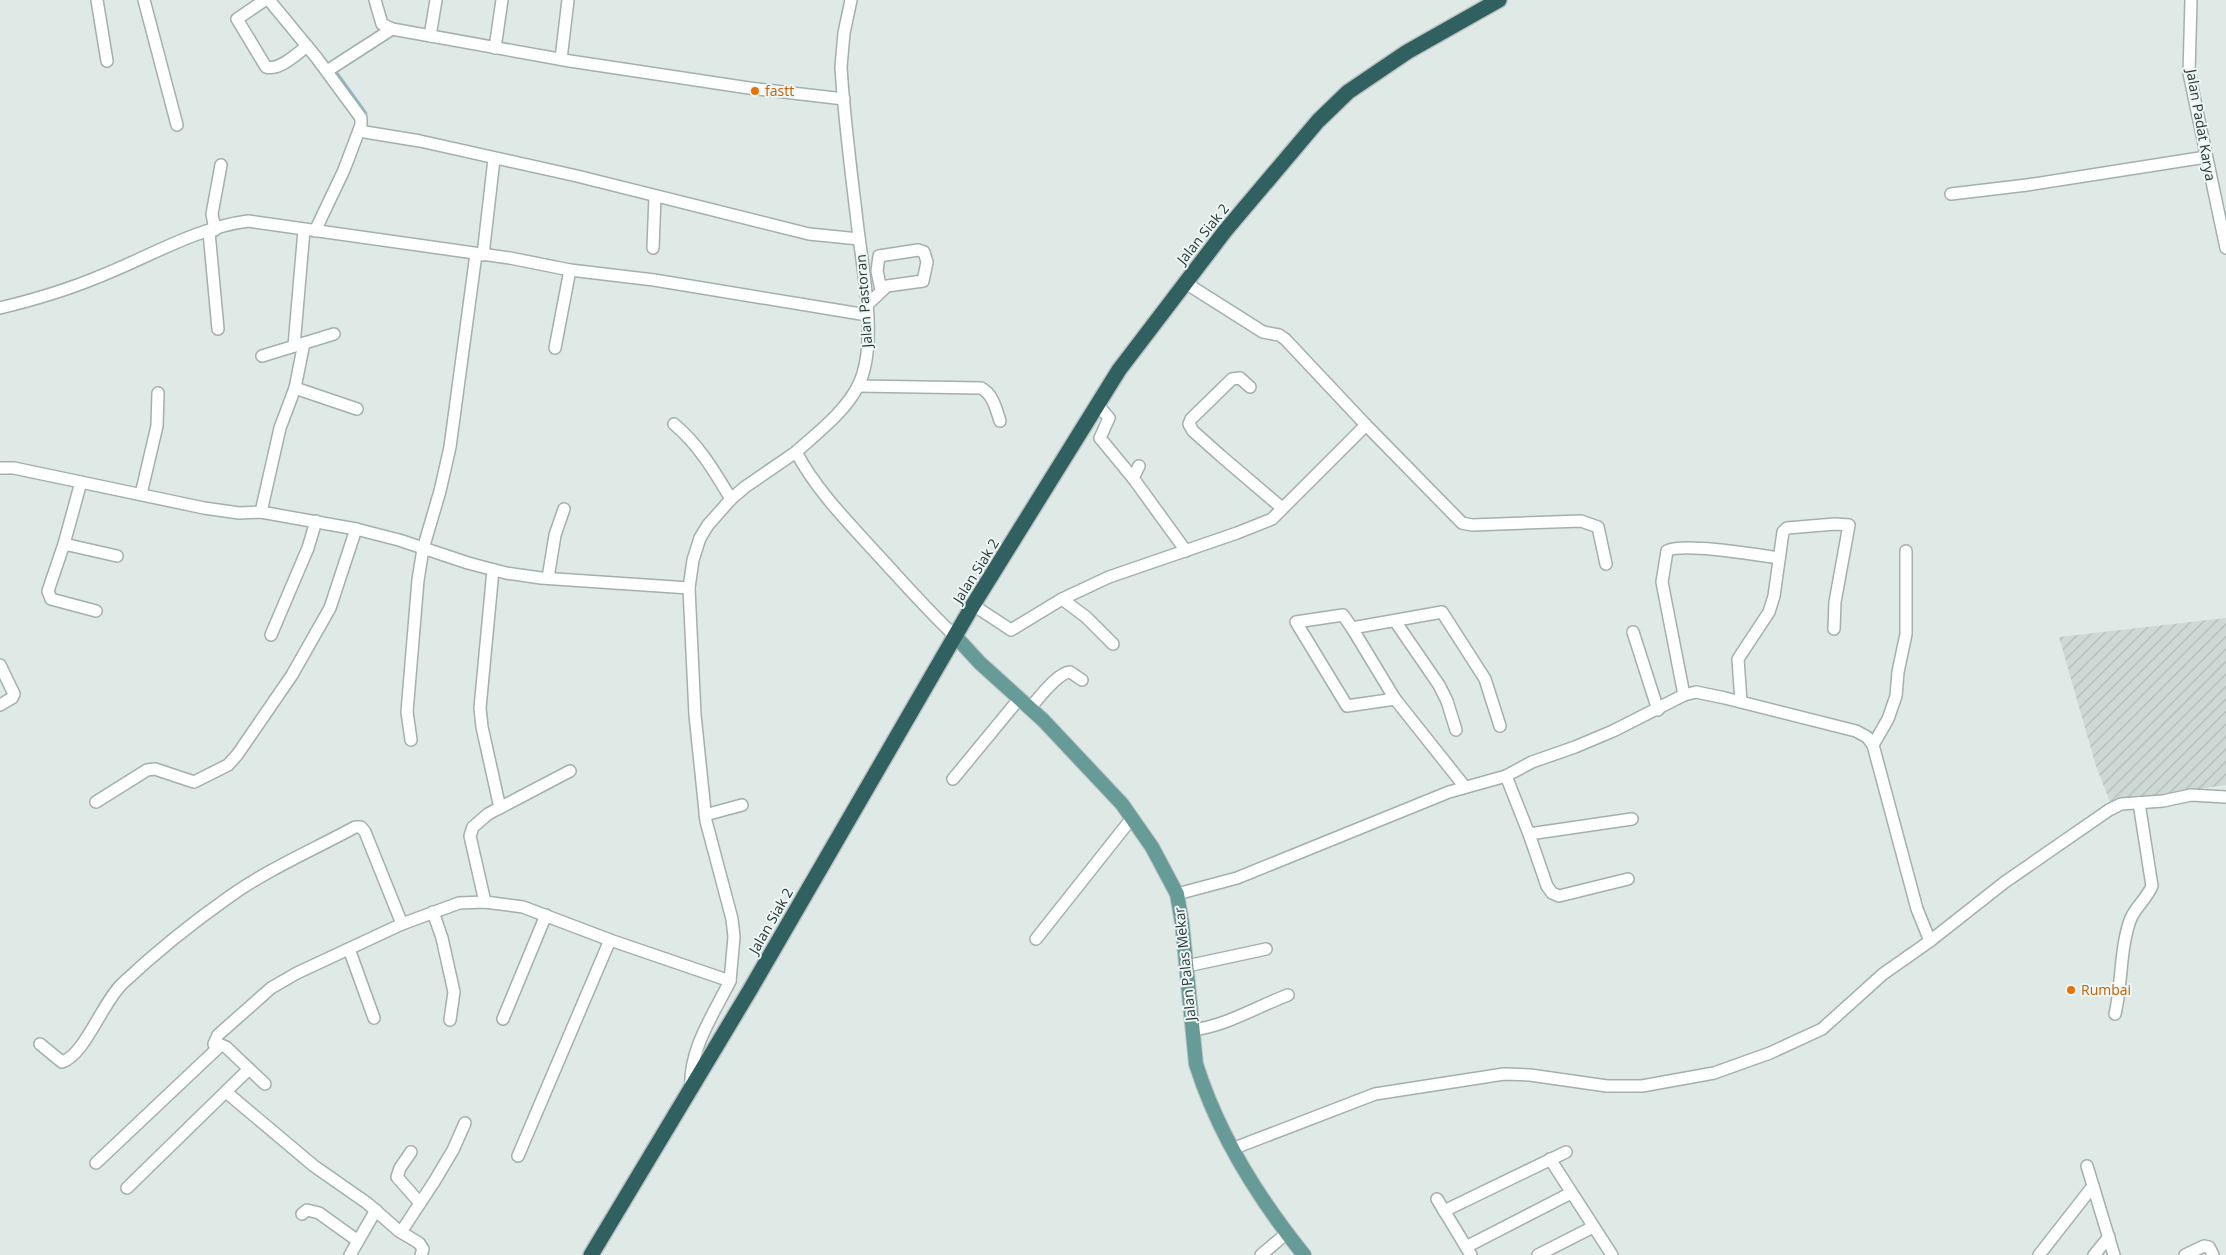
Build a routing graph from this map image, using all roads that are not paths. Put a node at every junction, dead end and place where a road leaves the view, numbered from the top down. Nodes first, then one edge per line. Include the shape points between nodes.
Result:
1 (97, 0) edge
2 (144, 0) edge
3 (267, 0) edge
4 (375, 0) edge
5 (436, 0) edge
6 (502, 0) edge
7 (568, 0) edge
8 (851, 0) edge
9 (1499, 0) edge
10 (2191, 0) edge
11 (392, 29) junction
12 (430, 36) junction
13 (307, 46) junction
14 (495, 48) junction
15 (561, 59) junction
16 (107, 61) dead end
17 (327, 71) junction
18 (844, 99) junction
19 (177, 125) dead end
20 (358, 131) junction
21 (2206, 157) junction
22 (494, 159) junction
23 (221, 165) dead end
24 (1951, 194) dead end
25 (655, 196) junction
26 (212, 231) junction
27 (309, 231) junction
28 (859, 239) junction
29 (654, 248) dead end
30 (2226, 248) edge
31 (480, 255) junction
32 (570, 270) junction
33 (1184, 282) junction
34 (881, 290) junction
35 (0, 308) edge
36 (866, 311) junction
37 (218, 329) dead end
38 (334, 334) dead end
39 (299, 344) junction
40 (555, 348) dead end
41 (262, 356) dead end
42 (858, 386) junction
43 (1250, 387) dead end
44 (295, 388) junction
45 (158, 393) dead end
46 (1097, 404) junction
47 (357, 408) dead end
48 (1000, 421) dead end
49 (674, 424) dead end
50 (1365, 424) junction
51 (796, 452) junction
52 (1139, 466) dead end
53 (0, 468) edge
54 (1133, 478) junction
55 (80, 482) junction
56 (141, 494) junction
57 (731, 499) junction
58 (1282, 508) junction
59 (564, 509) dead end
60 (261, 512) junction
61 (316, 521) junction
62 (356, 529) junction
63 (64, 544) junction
64 (423, 549) junction
65 (1186, 551) junction
66 (1906, 551) dead end
67 (117, 556) dead end
68 (1779, 558) junction
69 (1606, 564) dead end
70 (493, 570) junction
71 (548, 578) junction
72 (689, 588) junction
73 (1062, 599) junction
74 (973, 605) junction
75 (96, 611) dead end
76 (1395, 621) junction
77 (1352, 628) junction
78 (1834, 629) dead end
79 (1633, 632) dead end
80 (271, 635) dead end
81 (956, 637) junction
82 (1113, 644) dead end
83 (0, 665) edge
84 (1082, 680) dead end
85 (1684, 695) junction
86 (1395, 699) junction
87 (1741, 702) junction
88 (1024, 703) junction
89 (0, 705) edge
90 (1658, 710) junction
91 (1500, 726) dead end
92 (1456, 730) dead end
93 (411, 740) dead end
94 (1873, 745) junction
95 (570, 771) dead end
96 (1506, 776) junction
97 (952, 779) dead end
98 (1465, 787) junction
99 (2226, 797) edge
100 (96, 802) dead end
101 (2139, 803) junction
102 (742, 805) dead end
103 (500, 808) junction
104 (705, 815) junction
105 (1132, 818) junction
106 (1632, 820) dead end
107 (1529, 834) junction
108 (1628, 879) dead end
109 (1177, 894) junction
110 (485, 902) junction
111 (433, 912) junction
112 (546, 915) junction
113 (402, 924) junction
114 (1036, 939) dead end
115 (610, 940) junction
116 (1930, 941) junction
117 (349, 949) junction
118 (1266, 949) dead end
119 (1187, 966) junction
120 (730, 981) junction
121 (1288, 995) dead end
122 (2115, 1014) dead end
123 (374, 1018) dead end
124 (503, 1019) dead end
125 (450, 1020) dead end
126 (1192, 1030) junction
127 (40, 1044) dead end
128 (216, 1048) junction
129 (249, 1070) junction
130 (265, 1084) dead end
131 (691, 1090) junction
132 (226, 1092) junction
133 (465, 1123) dead end
134 (1232, 1149) junction
135 (411, 1152) dead end
136 (1566, 1152) dead end
137 (518, 1156) dead end
138 (1550, 1159) junction
139 (96, 1163) dead end
140 (2087, 1166) dead end
141 (2093, 1186) junction
142 (127, 1188) dead end
143 (1571, 1193) junction
144 (1437, 1199) dead end
145 (419, 1202) junction
146 (376, 1210) junction
147 (1444, 1211) junction
148 (302, 1214) dead end
149 (1593, 1227) junction
150 (400, 1232) junction
151 (1287, 1233) junction
152 (2109, 1237) junction
153 (358, 1241) junction
154 (1560, 1250) edge
155 (1468, 1251) edge
156 (350, 1255) edge
157 (421, 1255) edge
158 (592, 1255) edge
159 (1261, 1255) edge
160 (1304, 1255) edge
161 (1538, 1255) edge
162 (1612, 1255) edge
163 (2039, 1255) edge
164 (2094, 1255) edge
165 (2114, 1255) edge
166 (2185, 1255) edge
167 (2213, 1255) edge

1 - 16 street
2 - 19 street
3 - 13 street
3 - 13 street via 238,19 266,67 278,66
4 - 11 street via 382,24
5 - 12 street
6 - 14 street
7 - 15 street
8 - 18 street, Jalan Pastoran via 841,67
9 - 33 highway, Jalan Siak 2 via 1407,52 1348,92 1318,121
10 - 21 street, Jalan Padat Karya via 2190,73
11 - 12 street
11 - 17 street
12 - 14 street
13 - 17 street
14 - 15 street
15 - 18 street via 748,88
17 - 20 street via 359,112
18 - 28 street, Jalan Pastoran
20 - 22 street via 420,141
20 - 27 street via 344,170
21 - 24 street
21 - 30 street, Jalan Padat Karya
22 - 25 street
22 - 31 street
23 - 26 street
25 - 28 street via 809,234
25 - 29 street
26 - 27 street via 248,221
26 - 35 street via 100,277
26 - 37 street
27 - 31 street
27 - 39 street
28 - 36 street, Jalan Pastoran
31 - 32 street
31 - 64 street via 450,446
32 - 36 street
32 - 40 street
33 - 46 highway, Jalan Siak 2
33 - 50 street via 1262,332 1285,339
34 - 34 street via 887,286 923,281 927,262 924,252 918,250 879,256
34 - 36 street
36 - 42 street, Jalan Pastoran via 868,357
38 - 39 street
39 - 41 street
39 - 44 street
42 - 48 street via 981,388 991,396
42 - 51 street, Jalan Pastoran via 838,412
43 - 58 street via 1240,378 1232,379 1190,424 1193,431
44 - 47 street
44 - 60 street via 280,428
45 - 56 street via 157,426
46 - 54 street via 1109,418 1100,438
46 - 74 highway, Jalan Siak 2
49 - 57 street via 702,452
50 - 58 street via 1360,433
50 - 69 street via 1462,523 1591,523 1598,527
51 - 57 street, Jalan Pastoran
51 - 81 street via 809,476 835,508
52 - 54 street
53 - 55 street
54 - 65 street
55 - 56 street
55 - 63 street
56 - 60 street via 204,508 239,513
57 - 72 street, Jalan Pastoran via 700,538
58 - 65 street via 1272,518
59 - 71 street via 555,535
60 - 61 street
61 - 62 street
61 - 80 street
62 - 64 street
62 - 100 street via 330,608 292,675 233,760 194,782 156,769 147,770
63 - 67 street
63 - 75 street via 48,595 51,599
64 - 70 street
64 - 93 street via 408,696
65 - 73 street via 1109,577
66 - 94 street via 1906,634 1896,696 1888,719
68 - 78 street via 1783,532 1787,528 1849,525 1835,602
68 - 85 street via 1722,550 1667,551 1662,582
68 - 87 street via 1769,612 1738,659
70 - 71 street
70 - 103 street via 480,708
71 - 72 street
72 - 104 street, Jalan Pastoran via 695,715
73 - 74 street via 1012,630
73 - 82 street
74 - 81 highway, Jalan Siak 2
76 - 77 street
76 - 91 street via 1442,612 1484,679
76 - 92 street via 1448,701
77 - 86 street
77 - 86 street via 1343,615 1296,622 1347,706
79 - 90 street
81 - 88 main road, Jalan Palas Mekar
81 - 131 highway, Jalan Siak 2
83 - 89 street via 14,694
84 - 88 street via 1066,672
85 - 87 street via 1696,692
85 - 90 street
86 - 98 street
87 - 94 street via 1856,731
88 - 97 street
88 - 105 main road, Jalan Palas Mekar
90 - 96 street
94 - 116 street via 1917,909
95 - 103 street
96 - 98 street
96 - 107 street
98 - 109 street via 1237,878
99 - 101 street via 2191,795
101 - 116 street via 2121,804 2109,810 2004,882
101 - 122 street via 2152,886 2149,895 2131,917
102 - 104 street
103 - 110 street via 473,826 470,836
104 - 120 street, Jalan Pastoran via 732,920 734,937
105 - 109 main road, Jalan Palas Mekar
105 - 114 street
106 - 107 street
107 - 108 street via 1552,893 1559,896
109 - 119 main road, Jalan Palas Mekar
110 - 111 street via 459,903
110 - 112 street via 523,907
111 - 113 street
111 - 125 street via 454,992
112 - 115 street
112 - 124 street
113 - 117 street
113 - 127 street via 365,832 361,827 355,827 230,896 174,939 118,988 69,1060 56,1060
115 - 120 street
115 - 137 street
116 - 134 street via 1883,974 1822,1029 1770,1053 1714,1073 1642,1086 1607,1086 1504,1074 1375,1094
117 - 123 street
117 - 128 street via 271,988 218,1035 214,1044
118 - 119 street
119 - 126 main road, Jalan Palas Mekar
120 - 131 street via 694,1056
121 - 126 street via 1232,1020
126 - 134 main road, Jalan Palas Mekar via 1201,1080
128 - 129 street via 226,1047
128 - 139 street
129 - 130 street
129 - 132 street
131 - 158 highway, Jalan Siak 2
132 - 142 street
132 - 146 street via 314,1166
133 - 145 street via 453,1150
134 - 151 main road, Jalan Palas Mekar
135 - 145 street via 397,1177
136 - 138 street
138 - 143 street
138 - 147 street
140 - 141 street
141 - 152 street
141 - 163 street
143 - 149 street
143 - 155 street
144 - 147 street
145 - 150 street
146 - 150 street
146 - 153 street
147 - 155 street
148 - 153 street via 307,1210 319,1213
149 - 154 street
149 - 162 street
150 - 157 street via 419,1244
151 - 159 street
151 - 160 main road, Jalan Palas Mekar
152 - 164 street
152 - 165 street
153 - 156 street
154 - 161 street
166 - 167 street via 2204,1246 2209,1247

